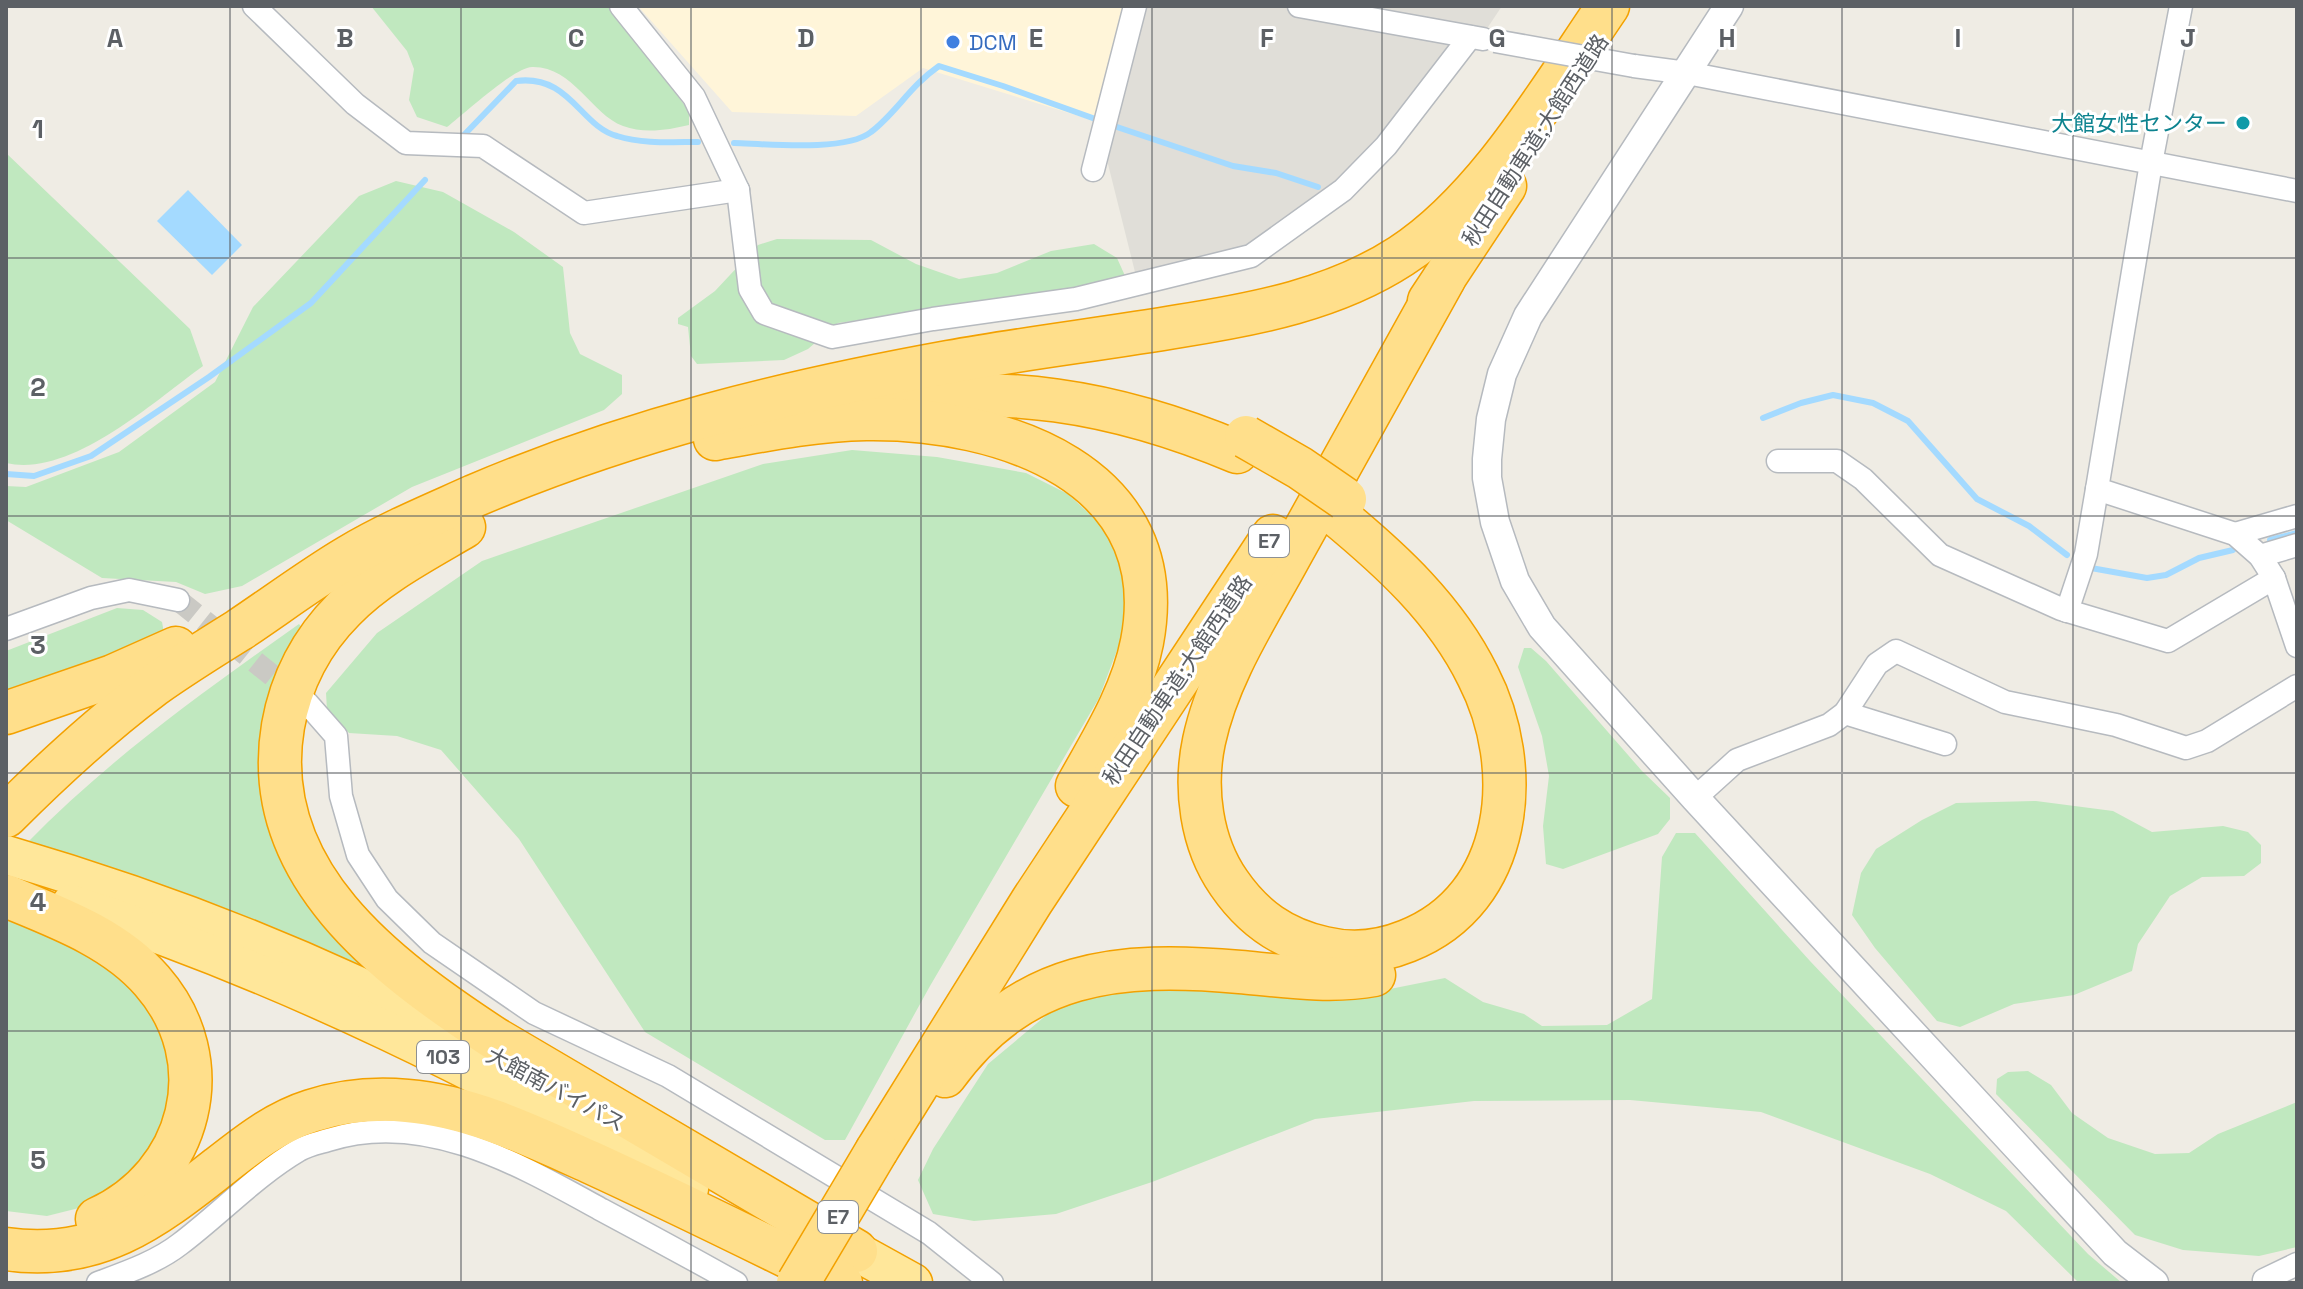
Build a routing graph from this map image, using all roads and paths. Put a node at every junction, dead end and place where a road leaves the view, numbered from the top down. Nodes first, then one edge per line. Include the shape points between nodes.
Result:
1 (254, 6) edge
2 (621, 6) edge
3 (1135, 6) edge
4 (1299, 6) edge
5 (1608, 6) edge
6 (1623, 6) edge
7 (1729, 6) edge
8 (2181, 6) edge
9 (1470, 37) junction
10 (1687, 73) junction
11 (2151, 163) junction
12 (1093, 170) dead end
13 (738, 190) junction
14 (2297, 191) edge
15 (1444, 279) junction
16 (835, 386) junction
17 (1241, 444) junction
18 (639, 455) junction
19 (1778, 461) dead end
20 (2097, 489) junction
21 (518, 498) junction
22 (1340, 506) junction
23 (2297, 516) edge
24 (2235, 534) junction
25 (2297, 545) edge
26 (2260, 556) junction
27 (349, 557) junction
28 (2274, 578) junction
29 (178, 600) tunnel mouth
30 (2067, 611) junction
31 (6, 629) edge
32 (2297, 646) edge
33 (2297, 686) edge
34 (307, 703) tunnel mouth
35 (6, 713) edge
36 (1845, 713) junction
37 (1945, 744) dead end
38 (1695, 798) junction
39 (9, 836) edge
40 (6, 883) edge
41 (6, 896) edge
42 (919, 1079) junction
43 (883, 1155) junction
44 (6, 1227) edge
45 (6, 1249) edge
46 (2297, 1264) edge
47 (851, 1272) edge
48 (2264, 1280) dead end
49 (98, 1283) edge
50 (736, 1283) edge
51 (798, 1283) edge
52 (806, 1283) edge
53 (913, 1283) edge
54 (992, 1283) edge
55 (2154, 1283) edge

1 - 13 street via 355,104 406,143 483,146 584,213
2 - 13 street via 694,97
3 - 12 street
4 - 9 street
5 - 16 highway via 1509,149 1461,205 1401,257 1369,275 1299,302 1248,314 948,362
6 - 15 highway, 秋田自動車道;大館西道路 / E7
7 - 10 street
8 - 11 street
9 - 10 street, bridge
9 - 13 street via 1386,146 1343,190 1251,256 1076,299 832,337 764,313 750,289
10 - 11 street
10 - 38 street via 1528,316 1502,374 1487,459 1495,522 1515,581 1542,627
11 - 14 street
11 - 20 street
15 - 22 highway via 1235,657 1212,711 1200,769 1203,824 1223,875 1239,899 1258,918 1306,944 1364,952 1418,937 1464,901 1495,848 1506,780 1494,715 1462,646
15 - 42 highway, 秋田自動車道;大館西道路 / E7 via 1116,771
16 - 17 highway via 935,374 1061,379 1171,405
16 - 27 highway via 707,414 570,458 458,503
17 - 18 highway via 1101,407 990,394 829,409
17 - 22 highway via 1287,481
18 - 21 highway
18 - 42 highway via 829,421 948,424 1018,442 1076,471 1127,524 1146,595 1142,646 1133,673 1101,743
19 - 30 street via 1837,461 1863,479 1940,555
20 - 24 street
20 - 30 street via 2086,554
21 - 39 highway via 395,554 258,634 113,742
21 - 47 highway via 374,584 345,608 308,654 281,740 289,825 314,878 353,928 452,1011
22 - 43 highway via 1406,547 1458,604 1494,655 1517,711 1527,770 1525,826 1497,899 1443,950 1420,963 1363,977 1149,968 1085,976 1054,987 1012,1010 974,1041
23 - 24 street
24 - 26 street
25 - 26 street
26 - 28 street
27 - 35 highway via 169,652
27 - 39 highway via 153,686 89,738
28 - 30 street via 2168,641
28 - 32 street
29 - 31 street via 129,590
33 - 36 street via 2207,741 2186,748 2116,725 2005,702 1896,651 1877,664
34 - 54 street via 336,736 341,796 358,855 387,899 432,943 534,1013 668,1076 929,1233
36 - 37 street
36 - 38 street via 1829,725 1737,760
38 - 55 street via 2115,1253
39 - 47 highway, 大館南バイパス / 103 via 139,898 433,1022
40 - 47 highway, 大館南バイパス / 103 via 113,917 347,1011 471,1070
41 - 44 highway via 98,938 153,981 180,1027 190,1080 182,1134 154,1179 135,1197 86,1224 61,1229
42 - 43 highway, 秋田自動車道;大館西道路 / E7
43 - 51 highway, 秋田自動車道;大館西道路 / E7, bridge
43 - 52 highway
45 - 47 highway via 31,1253 93,1244 161,1212 279,1124 341,1103 408,1101 526,1134
46 - 48 street
47 - 53 highway, 大館南バイパス / 103
49 - 50 street via 178,1246 264,1172 304,1147 351,1132 386,1131 467,1144 521,1165

